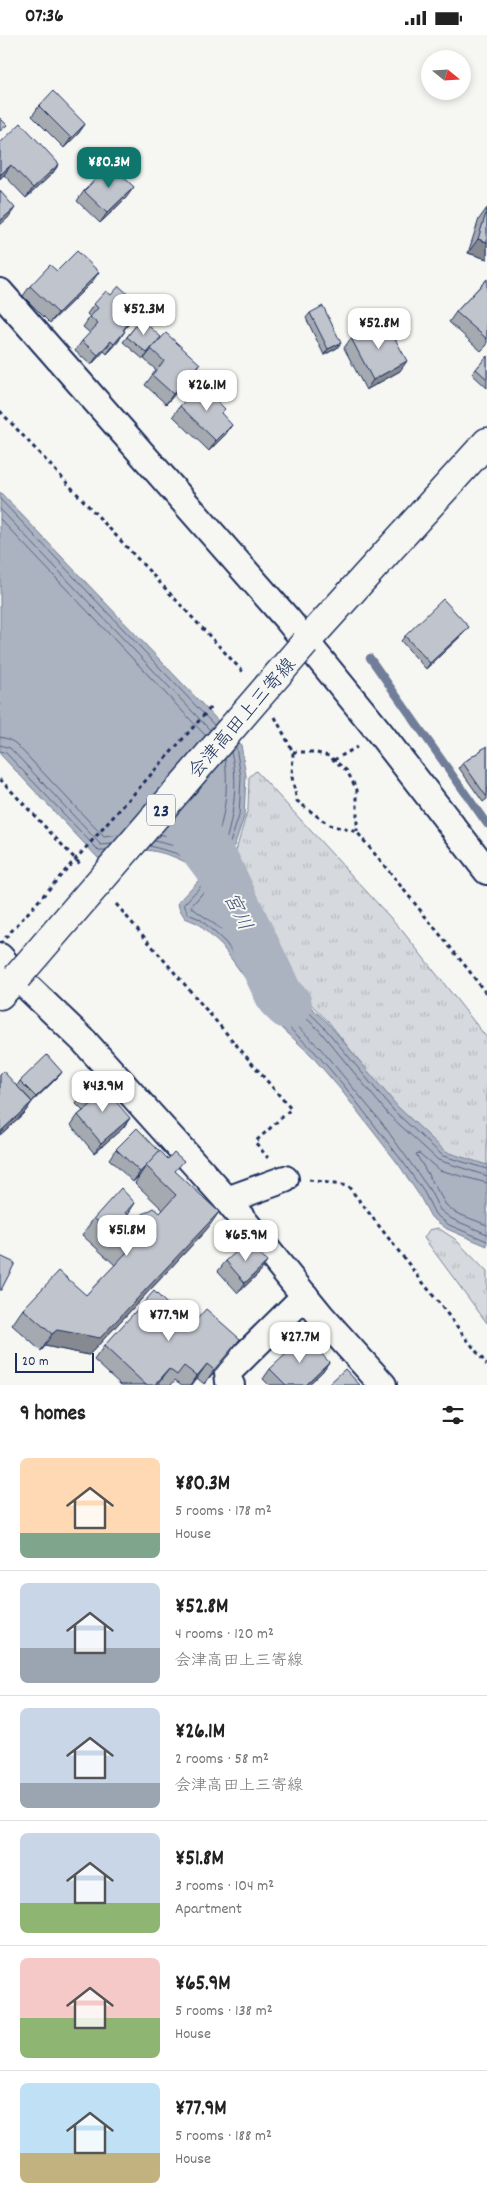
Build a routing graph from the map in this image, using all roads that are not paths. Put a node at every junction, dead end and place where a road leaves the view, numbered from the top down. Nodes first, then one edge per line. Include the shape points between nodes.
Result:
1 (0, 292) edge
2 (487, 442) edge
3 (305, 643) junction
4 (487, 871) edge
5 (6, 976) edge
6 (285, 1179) road end
7 (227, 1200) junction
8 (305, 1296) junction
9 (231, 1385) edge
10 (383, 1385) edge

1 - 3 street
2 - 3 main road, 会津高田上三寄線 / 23
3 - 4 street
3 - 5 main road, 会津高田上三寄線 / 23, bridge
5 - 7 street via 84,1041
6 - 7 street
7 - 8 street
8 - 9 street via 228,1372
8 - 10 street

